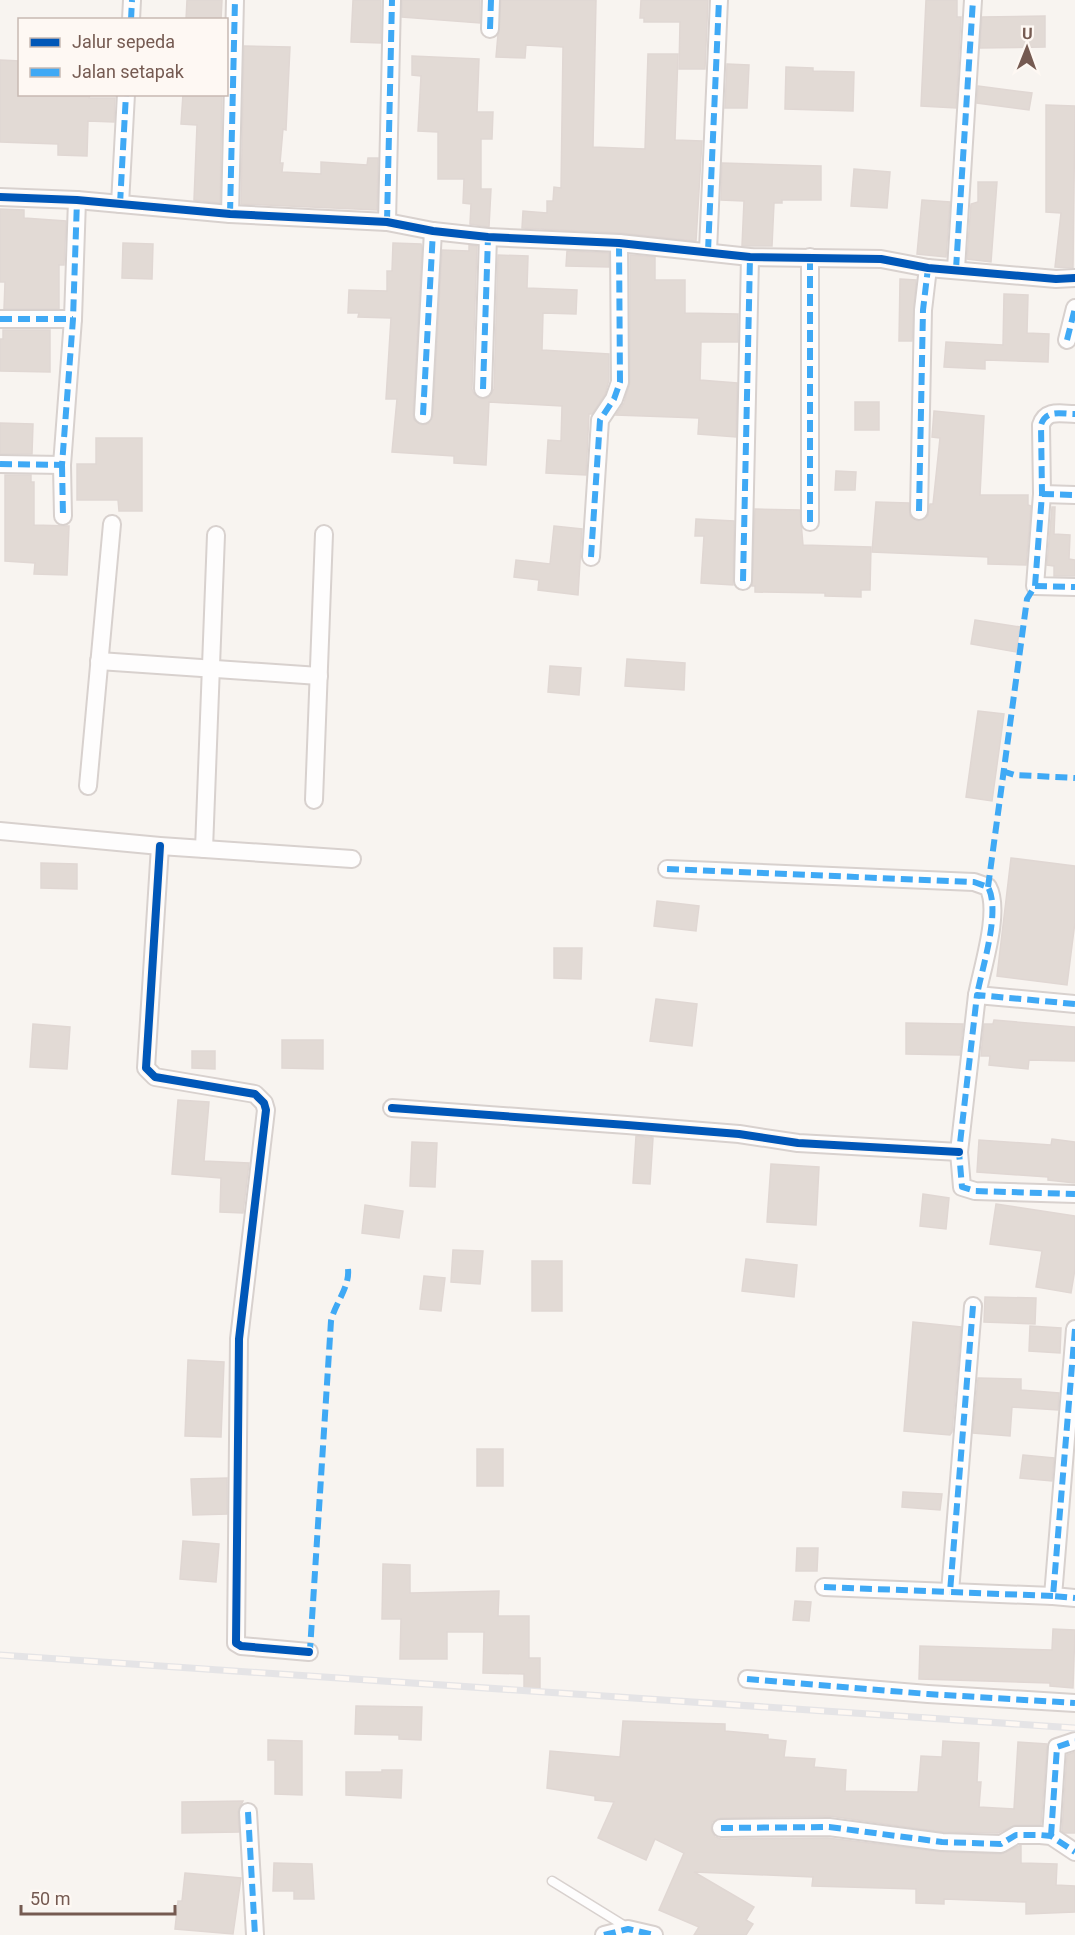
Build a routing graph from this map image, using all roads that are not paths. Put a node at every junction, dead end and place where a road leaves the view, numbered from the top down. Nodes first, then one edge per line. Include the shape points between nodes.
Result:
1 (132, 0) edge
2 (235, 0) edge
3 (392, 0) edge
4 (491, 0) edge
5 (719, 0) edge
6 (973, 0) edge
7 (131, 18) edge
8 (490, 29) dead end
9 (126, 96) edge
10 (0, 197) edge
11 (77, 200) junction
12 (120, 204) junction
13 (230, 214) junction
14 (387, 222) junction
15 (433, 231) junction
16 (488, 237) junction
17 (619, 243) junction
18 (708, 250) junction
19 (750, 257) junction
20 (810, 257) junction
21 (928, 268) junction
22 (956, 269) junction
23 (1075, 278) edge
24 (1075, 308) edge
25 (0, 319) edge
26 (73, 320) junction
27 (1067, 340) dead end
28 (483, 389) dead end
29 (1075, 414) edge
30 (423, 415) dead end
31 (0, 464) edge
32 (62, 465) junction
33 (1042, 494) junction
34 (1075, 495) edge
35 (919, 511) dead end
36 (63, 516) dead end
37 (810, 522) dead end
38 (112, 524) dead end
39 (324, 534) dead end
40 (216, 536) dead end
41 (591, 557) dead end
42 (743, 581) dead end
43 (1075, 587) edge
44 (99, 661) junction
45 (211, 670) junction
46 (319, 676) junction
47 (88, 786) dead end
48 (314, 800) dead end
49 (0, 831) edge
50 (160, 846) junction
51 (204, 849) junction
52 (352, 859) dead end
53 (667, 869) dead end
54 (977, 995) junction
55 (1075, 1004) edge
56 (392, 1108) dead end
57 (959, 1152) junction
58 (1075, 1194) edge
59 (972, 1306) dead end
60 (1075, 1329) edge
61 (824, 1587) dead end
62 (950, 1592) junction
63 (1053, 1596) junction
64 (1075, 1598) edge
65 (309, 1652) dead end
66 (747, 1679) dead end
67 (1075, 1703) edge
68 (1075, 1741) edge
69 (248, 1812) dead end
70 (721, 1828) dead end
71 (1050, 1836) junction
72 (1075, 1852) edge
73 (552, 1881) dead end
74 (628, 1929) junction
75 (255, 1935) edge
76 (604, 1935) edge
77 (654, 1935) edge

1 - 7 street
2 - 13 street
3 - 14 street
4 - 8 street
5 - 18 street
6 - 22 street
9 - 12 street
10 - 11 street
11 - 12 street
11 - 26 street
12 - 13 street
13 - 14 street
14 - 15 street
15 - 16 street
15 - 30 street
16 - 17 street
16 - 28 street
17 - 18 street
17 - 41 street via 620,382 599,426
18 - 19 street
19 - 20 street
19 - 42 street
20 - 21 street via 881,259
20 - 37 street
21 - 22 street
21 - 35 street via 923,310
22 - 23 street
24 - 27 street
25 - 26 street
26 - 32 street
29 - 33 street via 1050,413 1043,418
31 - 32 street
32 - 36 street
33 - 34 street
33 - 43 street via 1035,586
38 - 44 street
39 - 46 street
40 - 45 street
44 - 45 street
44 - 47 street
45 - 46 street
45 - 51 street
46 - 48 street
49 - 50 street
50 - 51 street
50 - 65 street via 146,1068 155,1077 255,1094 266,1110 239,1339 236,1643
51 - 52 street
53 - 54 street via 974,882 988,887 993,897 993,913
54 - 55 street
54 - 57 street
56 - 57 street via 638,1125 798,1143
57 - 58 street via 962,1187 975,1191
59 - 62 street
60 - 63 street
61 - 62 street
62 - 63 street
63 - 64 street
66 - 67 street
68 - 71 street via 1057,1747
69 - 75 street
70 - 71 street via 829,1827 942,1842 1001,1844 1016,1835
71 - 72 street
73 - 74 lane
74 - 76 street
74 - 77 street

